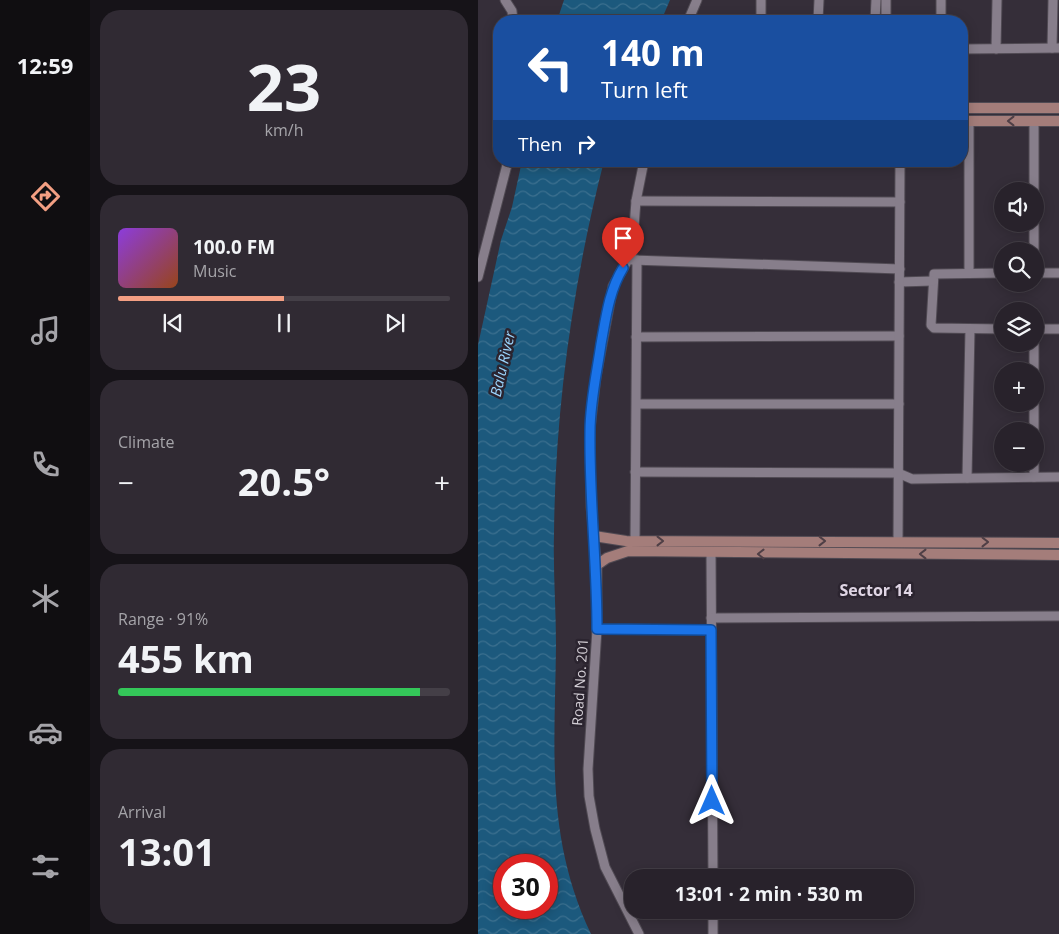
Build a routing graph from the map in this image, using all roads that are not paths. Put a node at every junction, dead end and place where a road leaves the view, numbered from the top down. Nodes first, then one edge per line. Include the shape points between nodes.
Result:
1 (505, 0) edge
2 (697, 0) edge
3 (761, 0) edge
4 (818, 0) edge
5 (876, 0) edge
6 (886, 0) edge
7 (941, 0) edge
8 (997, 0) edge
9 (1053, 0) edge
10 (512, 15) edge
11 (691, 15) edge
12 (761, 15) edge
13 (818, 15) edge
14 (876, 15) edge
15 (886, 15) edge
16 (941, 15) edge
17 (1056, 48) edge
18 (968, 49) edge
19 (996, 50) junction
20 (968, 108) edge
21 (1060, 108) edge
22 (968, 121) edge
23 (1034, 121) junction
24 (1060, 121) edge
25 (506, 167) edge
26 (643, 167) edge
27 (900, 167) edge
28 (966, 167) edge
29 (1034, 182) edge
30 (636, 201) junction
31 (900, 202) junction
32 (633, 260) junction
33 (900, 269) junction
34 (968, 272) junction
35 (994, 273) edge
36 (1044, 273) edge
37 (1060, 273) edge
38 (478, 276) edge
39 (933, 281) junction
40 (899, 282) junction
41 (970, 329) junction
42 (994, 329) edge
43 (1044, 329) edge
44 (1060, 329) edge
45 (899, 336) junction
46 (636, 337) junction
47 (637, 404) junction
48 (899, 404) junction
49 (635, 472) junction
50 (1034, 472) edge
51 (898, 473) junction
52 (1034, 477) junction
53 (967, 478) junction
54 (1060, 478) edge
55 (594, 536) junction
56 (635, 541) junction
57 (898, 542) junction
58 (1060, 543) edge
59 (711, 553) junction
60 (1060, 555) edge
61 (597, 565) junction
62 (1060, 616) edge
63 (711, 618) junction
64 (597, 629) junction
65 (711, 630) junction
66 (713, 869) edge
67 (713, 919) edge
68 (639, 934) edge
69 (713, 934) edge

1 - 10 street
2 - 11 street
3 - 12 street
4 - 13 street
5 - 14 street
6 - 15 street
7 - 16 street
8 - 19 street
9 - 17 street
17 - 19 street
18 - 19 street
20 - 21 street
23 -> 22 street
23 - 24 street
23 - 29 street
25 - 38 street
26 - 30 street, Road No. 201
27 - 31 street
28 - 34 street
30 - 31 street
30 - 32 street, Road No. 201
31 - 33 street
32 - 33 street
32 - 46 street
32 - 55 street, Road No. 201 via 613,286 596,377 590,429
33 - 40 street
34 - 35 street
34 - 39 street via 934,274
36 - 37 street
39 - 40 street
39 - 41 street via 932,326
40 - 45 street
41 - 42 street
41 - 53 street
43 - 44 street
45 - 46 street
45 - 48 street
46 - 47 street
47 - 48 street
47 - 49 street
48 - 51 street
49 - 51 street
49 - 56 street
50 - 52 street
51 - 53 street via 912,479
51 - 57 street
52 - 53 street
52 - 54 street
55 - 56 street
55 - 61 street, Road No. 201
56 -> 57 street
57 -> 58 street
60 -> 59 street
59 - 61 street via 628,551
59 - 63 street
61 - 64 street, Road No. 201
62 - 63 street
63 - 65 street
64 - 65 street
64 - 68 street, Road No. 201 via 589,796 605,867
65 - 66 street
67 - 69 street

